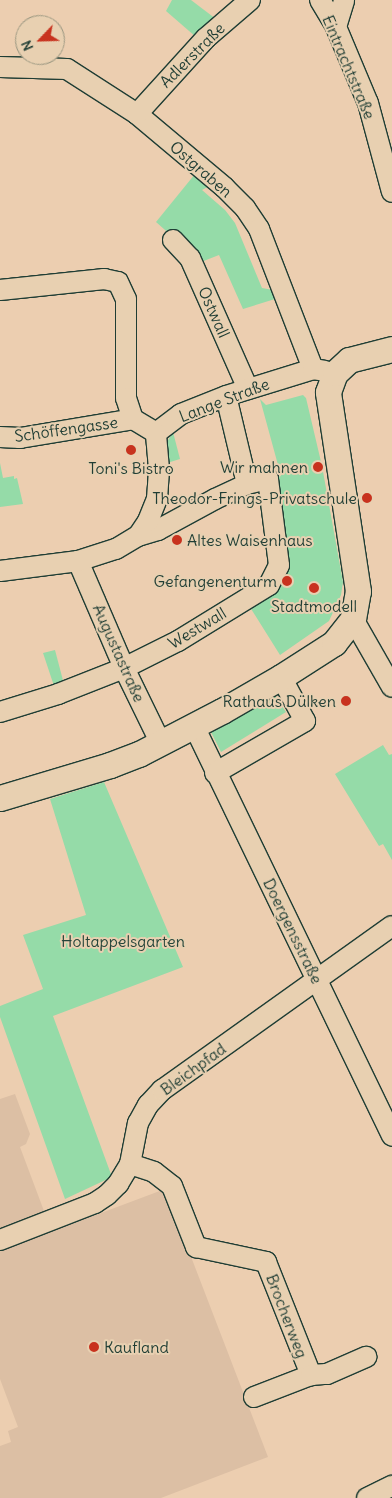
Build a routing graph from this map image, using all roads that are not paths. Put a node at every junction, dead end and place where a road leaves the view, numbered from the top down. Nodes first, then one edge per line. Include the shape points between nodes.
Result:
1 (250, 0) edge
2 (320, 0) edge
3 (344, 0) edge
4 (336, 26) junction
5 (0, 67) edge
6 (137, 114) junction
7 (392, 192) edge
8 (173, 240) dead end
9 (0, 290) edge
10 (392, 349) edge
11 (324, 371) junction
12 (248, 390) junction
13 (226, 396) junction
14 (133, 419) junction
15 (156, 433) junction
16 (0, 437) edge
17 (247, 484) junction
18 (138, 536) junction
19 (78, 561) junction
20 (0, 571) edge
21 (353, 619) junction
22 (124, 668) junction
23 (281, 677) junction
24 (392, 686) edge
25 (0, 712) edge
26 (194, 726) junction
27 (161, 744) junction
28 (215, 773) junction
29 (0, 798) edge
30 (392, 926) edge
31 (317, 981) junction
32 (392, 1136) edge
33 (130, 1164) junction
34 (0, 1240) edge
35 (366, 1357) dead end
36 (311, 1376) junction
37 (254, 1397) dead end
38 (392, 1486) edge
39 (368, 1498) edge

1 - 6 street, Adlerstraße via 206,38
2 - 4 street, Eintrachtstraße
3 - 4 street
4 - 7 street, Eintrachtstraße via 368,103
5 - 6 street, Ostgraben via 67,69
6 - 11 street, Ostgraben via 245,208 259,228
8 - 12 street, Ostwall via 190,258
9 - 14 street via 104,279 118,282 126,299 126,398
10 - 11 main road, Lange Straße via 349,360
11 - 12 street, Lange Straße
11 - 21 main road via 358,591
12 - 13 street, Lange Straße
13 - 15 street, Lange Straße via 181,414
13 - 17 street
14 - 15 street
14 - 16 street, Schöffengasse via 20,438
15 - 18 street via 157,499
17 - 18 street via 158,530
17 - 22 street, Westwall via 268,479 279,565 269,585 178,641
18 - 19 street via 116,548
19 - 20 street
19 - 22 street, Augustastraße
21 - 23 main road via 334,643
21 - 24 street
22 - 25 street, Westwall
22 - 27 street, Augustastraße
23 - 26 main road
23 - 28 street via 305,721
26 - 27 main road
26 - 28 street, Doergensstraße
27 - 29 main road via 110,765
28 - 31 street, Doergensstraße
30 - 31 street, Bleichpfad
31 - 32 street, Doergensstraße
31 - 33 street, Bleichpfad via 162,1090 138,1123
33 - 34 street, Bleichpfad via 118,1184 95,1204
33 - 36 street, Brocherweg via 154,1172 172,1186 196,1248 266,1262
35 - 36 street, Brocherweg via 327,1374
36 - 37 street, Brocherweg
38 - 39 street

